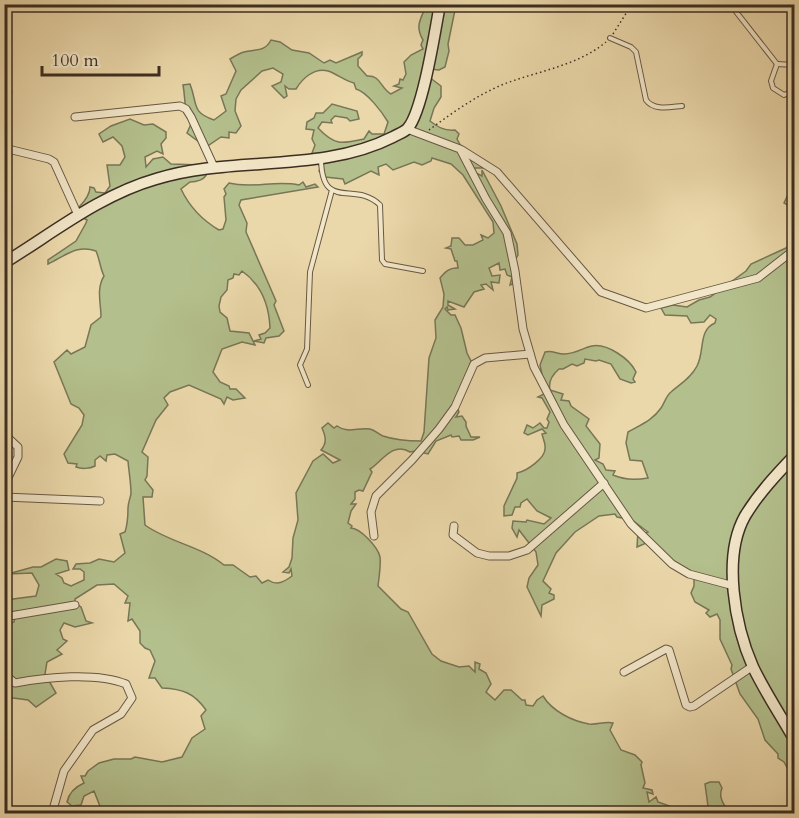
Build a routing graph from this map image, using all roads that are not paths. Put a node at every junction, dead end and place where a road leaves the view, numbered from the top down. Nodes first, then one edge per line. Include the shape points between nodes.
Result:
1 (440, 4) edge
2 (730, 4) edge
3 (610, 38) road end
4 (777, 64) junction
5 (795, 65) edge
6 (795, 91) edge
7 (8, 92) dead end
8 (4, 101) edge
9 (682, 106) dead end
10 (75, 117) dead end
11 (407, 129) junction
12 (4, 148) edge
13 (460, 149) junction
14 (321, 158) junction
15 (214, 167) junction
16 (332, 190) junction
17 (78, 215) junction
18 (795, 250) edge
19 (4, 263) edge
20 (423, 271) dead end
21 (530, 354) junction
22 (308, 385) dead end
23 (4, 434) edge
24 (795, 456) edge
25 (604, 483) junction
26 (4, 486) edge
27 (4, 497) edge
28 (100, 501) dead end
29 (454, 526) dead end
30 (374, 537) dead end
31 (734, 586) junction
32 (75, 605) dead end
33 (4, 617) edge
34 (753, 666) junction
35 (624, 672) dead end
36 (4, 674) edge
37 (795, 739) edge
38 (55, 813) edge

1 - 11 main road via 429,64 414,118
2 - 4 lane
3 - 9 lane via 636,52 649,105
4 - 5 lane
4 - 6 lane via 771,81 773,88 784,95
7 - 8 street
10 - 15 street via 180,106 191,117
11 - 13 street
11 - 14 main road via 376,146
12 - 17 street via 54,162
13 - 18 street via 497,172 601,292 646,308 758,278
13 - 21 street via 507,233
14 - 15 main road
14 - 16 lane via 321,176
15 - 17 main road via 156,178
16 - 20 lane via 371,197 380,205 382,260 385,264
16 - 22 lane via 310,272 307,349 300,365
17 - 19 main road
21 - 25 street via 564,425
21 - 30 street via 485,358 474,364 450,415 376,496 371,512
23 - 26 street via 18,447 18,457
24 - 31 main road via 769,481 744,518 732,560
25 - 29 street via 526,550 509,556 477,553 453,535
25 - 31 street via 631,524 672,564 689,574
27 - 28 street
31 - 34 main road via 735,605
32 - 33 street
34 - 35 street via 690,707 686,705 669,650
34 - 37 main road
36 - 38 street via 15,683 46,677 114,679 126,684 132,698 120,714 93,730 64,771

